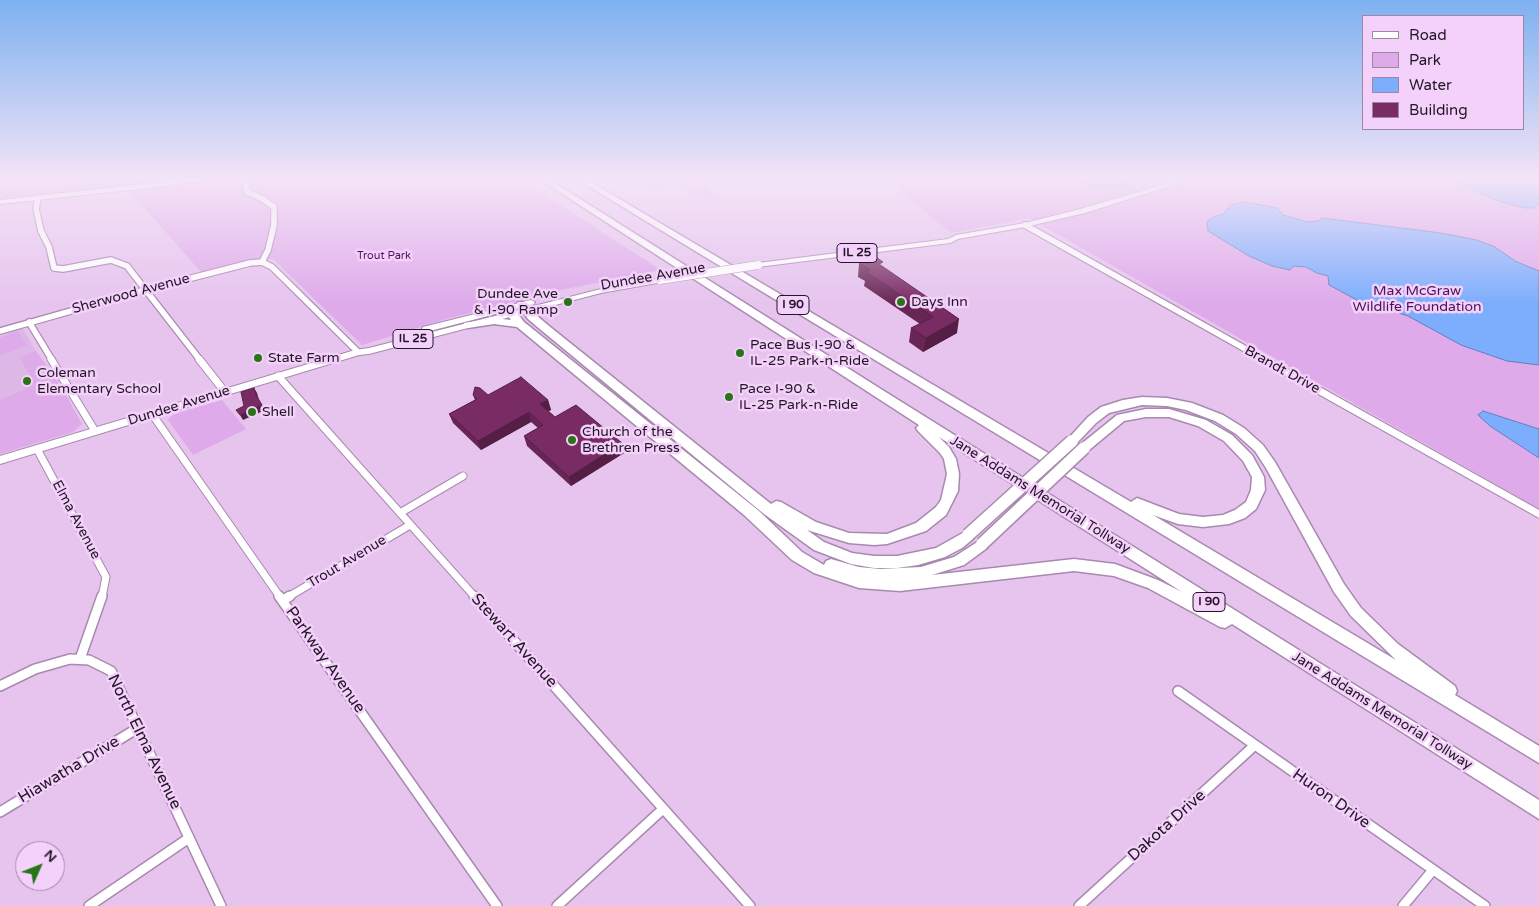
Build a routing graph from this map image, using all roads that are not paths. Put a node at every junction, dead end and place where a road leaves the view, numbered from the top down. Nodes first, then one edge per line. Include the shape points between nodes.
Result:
1 (39, 220) edge
2 (274, 220) edge
3 (608, 220) edge
4 (650, 220) edge
5 (1043, 220) edge
6 (1025, 225) junction
7 (956, 237) junction
8 (262, 262) junction
9 (659, 277) junction
10 (145, 290) junction
11 (524, 307) junction
12 (513, 315) junction
13 (29, 322) junction
14 (468, 325) joint
15 (0, 331) edge
16 (358, 352) junction
17 (278, 376) junction
18 (225, 392) junction
19 (880, 394) junction
20 (152, 414) junction
21 (94, 431) junction
22 (1007, 432) junction
23 (684, 440) junction
24 (1078, 444) junction
25 (37, 449) junction
26 (0, 460) edge
27 (463, 476) dead end
28 (748, 510) junction
29 (400, 514) junction
30 (1539, 514) edge
31 (410, 525) junction
32 (283, 600) junction
33 (80, 658) junction
34 (0, 686) edge
35 (1178, 691) dead end
36 (138, 728) junction
37 (1255, 745) junction
38 (1539, 755) edge
39 (663, 809) junction
40 (1539, 811) edge
41 (0, 812) edge
42 (189, 838) junction
43 (1433, 870) junction
44 (89, 906) edge
45 (221, 906) edge
46 (498, 906) edge
47 (557, 906) edge
48 (750, 906) edge
49 (1079, 906) edge
50 (1402, 906) edge
51 (1485, 906) edge

1 - 10 street via 52,265 58,269 116,261 127,266
2 - 8 street
3 - 19 highway, Jane Addams Memorial Tollway / I 90
4 - 22 highway, I 90
5 - 6 main road, IL 25
6 - 7 main road, Dundee Avenue / IL 25
6 - 30 street, Brandt Drive
7 - 9 main road, Dundee Avenue / IL 25 via 946,235 750,260
7 - 9 main road, Dundee Avenue / IL 25, bridge via 950,241
8 - 10 street, Sherwood Avenue
8 - 16 street via 272,267
9 - 11 main road, Dundee Avenue / IL 25
10 - 13 street, Sherwood Avenue
10 - 18 street
11 - 12 main road, Dundee Avenue / IL 25
11 - 23 highway via 545,328
12 - 14 highway
12 - 16 main road, Dundee Avenue / IL 25 via 366,346
12 - 28 highway
13 - 15 street, Sherwood Avenue
13 - 21 street
14 - 16 main road, Dundee Avenue / IL 25
16 - 17 main road, Dundee Avenue / IL 25
17 - 18 main road, Dundee Avenue / IL 25
17 - 29 street, Stewart Avenue
18 - 20 main road, Dundee Avenue / IL 25
19 - 23 highway via 945,450 952,467 951,491 941,511 921,527 898,536 860,540 811,526
19 - 40 highway, Jane Addams Memorial Tollway / I 90
20 - 21 main road, Dundee Avenue / IL 25
20 - 32 street, Parkway Avenue
21 - 25 main road, Dundee Avenue / IL 25
22 - 24 highway via 1130,500 1178,519 1224,520 1246,510 1258,490 1255,470 1236,444 1211,428 1184,417 1153,412 1126,416
22 - 38 highway, I 90
23 - 24 highway, bridge via 806,538 840,555 874,562 911,561 957,544
24 - 28 highway, bridge via 982,544 959,561 921,573 895,576 859,573 830,565 810,555
24 - 38 highway via 1092,420 1105,410 1142,401 1188,406 1219,418 1240,431 1259,448 1271,465 1338,588 1368,624 1393,649
25 - 26 main road, Dundee Avenue / IL 25
25 - 33 street, Elma Avenue via 106,581
27 - 29 street
28 - 40 highway via 802,560 832,574 872,585 920,584 1074,565 1101,567 1132,575 1218,618
29 - 31 street, Stewart Avenue
31 - 32 street, Trout Avenue
31 - 39 street, Stewart Avenue
32 - 46 street, Parkway Avenue
33 - 34 street via 41,666
33 - 36 street, North Elma Avenue via 111,671
35 - 37 street, Huron Drive
36 - 41 street, Hiawatha Drive
36 - 42 street, North Elma Avenue
37 - 43 street, Huron Drive
37 - 49 street, Dakota Drive
39 - 47 street
39 - 48 street, Stewart Avenue
42 - 44 street
42 - 45 street, North Elma Avenue
43 - 50 street
43 - 51 street, Huron Drive

